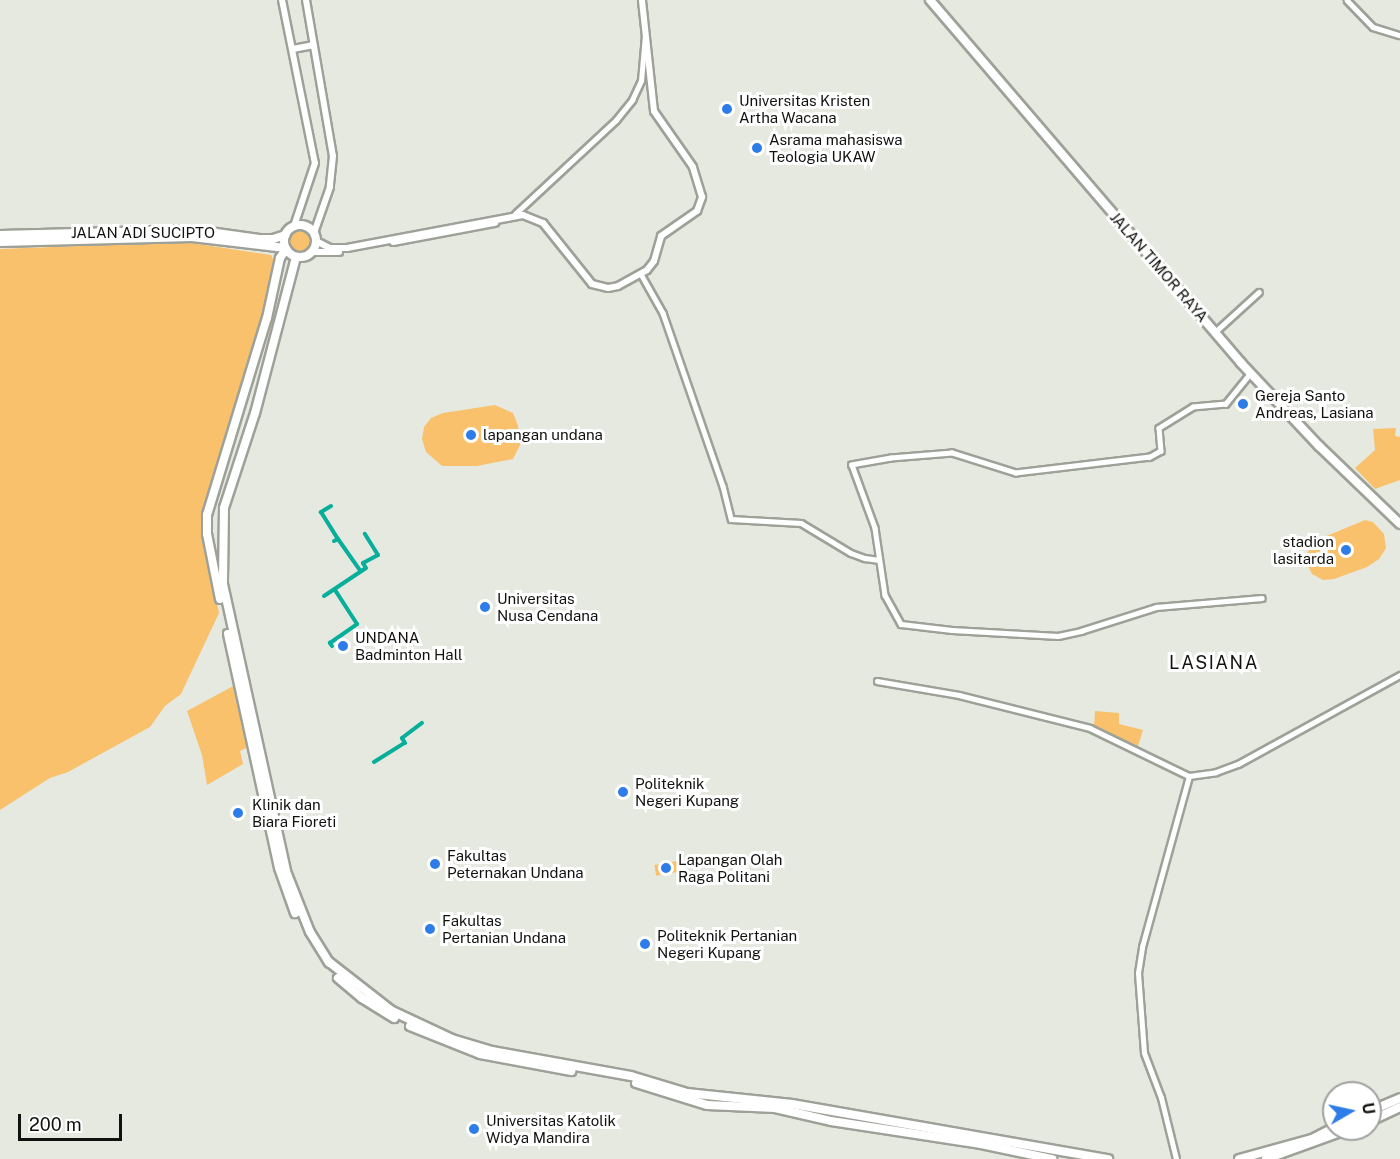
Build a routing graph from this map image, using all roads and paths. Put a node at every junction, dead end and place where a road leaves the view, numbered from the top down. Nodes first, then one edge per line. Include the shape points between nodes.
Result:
1 (282, 0) edge
2 (306, 0) edge
3 (642, 0) edge
4 (930, 0) edge
5 (1347, 0) edge
6 (645, 33) junction
7 (1400, 35) edge
8 (314, 45) junction
9 (293, 49) junction
10 (511, 215) junction
11 (294, 226) junction
12 (0, 235) edge
13 (285, 235) junction
14 (64, 236) junction
15 (315, 237) junction
16 (0, 242) edge
17 (286, 249) junction
18 (312, 252) junction
19 (296, 257) junction
20 (641, 274) junction
21 (1259, 292) dead end
22 (1215, 332) junction
23 (1251, 373) junction
24 (1400, 524) edge
25 (223, 553) junction
26 (211, 554) junction
27 (879, 560) junction
28 (1262, 598) dead end
29 (1400, 675) edge
30 (877, 681) dead end
31 (1189, 776) junction
32 (271, 817) junction
33 (481, 1051) junction
34 (710, 1096) junction
35 (1400, 1098) edge
36 (707, 1105) junction
37 (1382, 1106) edge
38 (1400, 1107) edge
39 (1382, 1115) edge
40 (917, 1130) junction
41 (1322, 1134) edge
42 (1322, 1139) edge
43 (1054, 1156) edge
44 (1108, 1159) edge
45 (1176, 1159) edge
46 (1240, 1159) edge
47 (1266, 1159) edge

1 - 9 main road
2 - 8 main road
3 - 6 main road
4 - 22 highway, JALAN TIMOR RAYA
5 - 7 street via 1373,27
6 - 10 street via 641,81 632,100 616,120
6 - 20 main road via 654,111 693,167 702,197 697,211 661,236 652,264
8 - 9 main road
8 - 15 main road via 333,166
9 - 11 main road via 315,163
10 - 15 main road via 347,248 330,248
10 - 18 main road via 417,239 346,251
10 - 20 main road via 539,220 592,284 613,287
11 - 13 highway
11 - 15 highway via 306,226
12 - 14 highway, JALAN ADI SUCIPTO
13 - 14 highway, JALAN ADI SUCIPTO via 266,239 195,230
13 - 17 highway
14 - 16 highway, JALAN ADI SUCIPTO
14 - 17 highway, JALAN ADI SUCIPTO via 201,237
15 - 18 highway
17 - 19 highway
17 - 26 highway via 280,258 267,318 210,501 206,528
18 - 19 highway
19 - 25 highway via 255,413 224,508
20 - 27 street via 663,313 731,519 801,523 851,552
21 - 22 street
22 - 23 highway, JALAN TIMOR RAYA
23 - 24 highway, JALAN TIMOR RAYA
23 - 27 street via 1226,404 1193,407 1159,428 1161,451 1150,457 1013,473 952,453 852,465 875,528
25 - 26 highway
25 - 32 highway via 226,604
26 - 32 highway
27 - 28 street via 891,609 901,624 913,627 1058,636 1156,607
29 - 31 street via 1249,759 1216,772
30 - 31 street via 959,695 1090,728
31 - 45 street via 1138,973 1144,1053 1161,1098
32 - 33 highway via 285,886 318,956 362,998 433,1037
33 - 34 highway via 631,1076
33 - 36 highway via 630,1081
34 - 36 highway
34 - 40 highway via 792,1104
35 - 37 highway
36 - 40 highway via 775,1108 831,1121
38 - 39 highway
40 - 43 highway
41 - 46 highway
42 - 47 highway
43 - 44 highway

